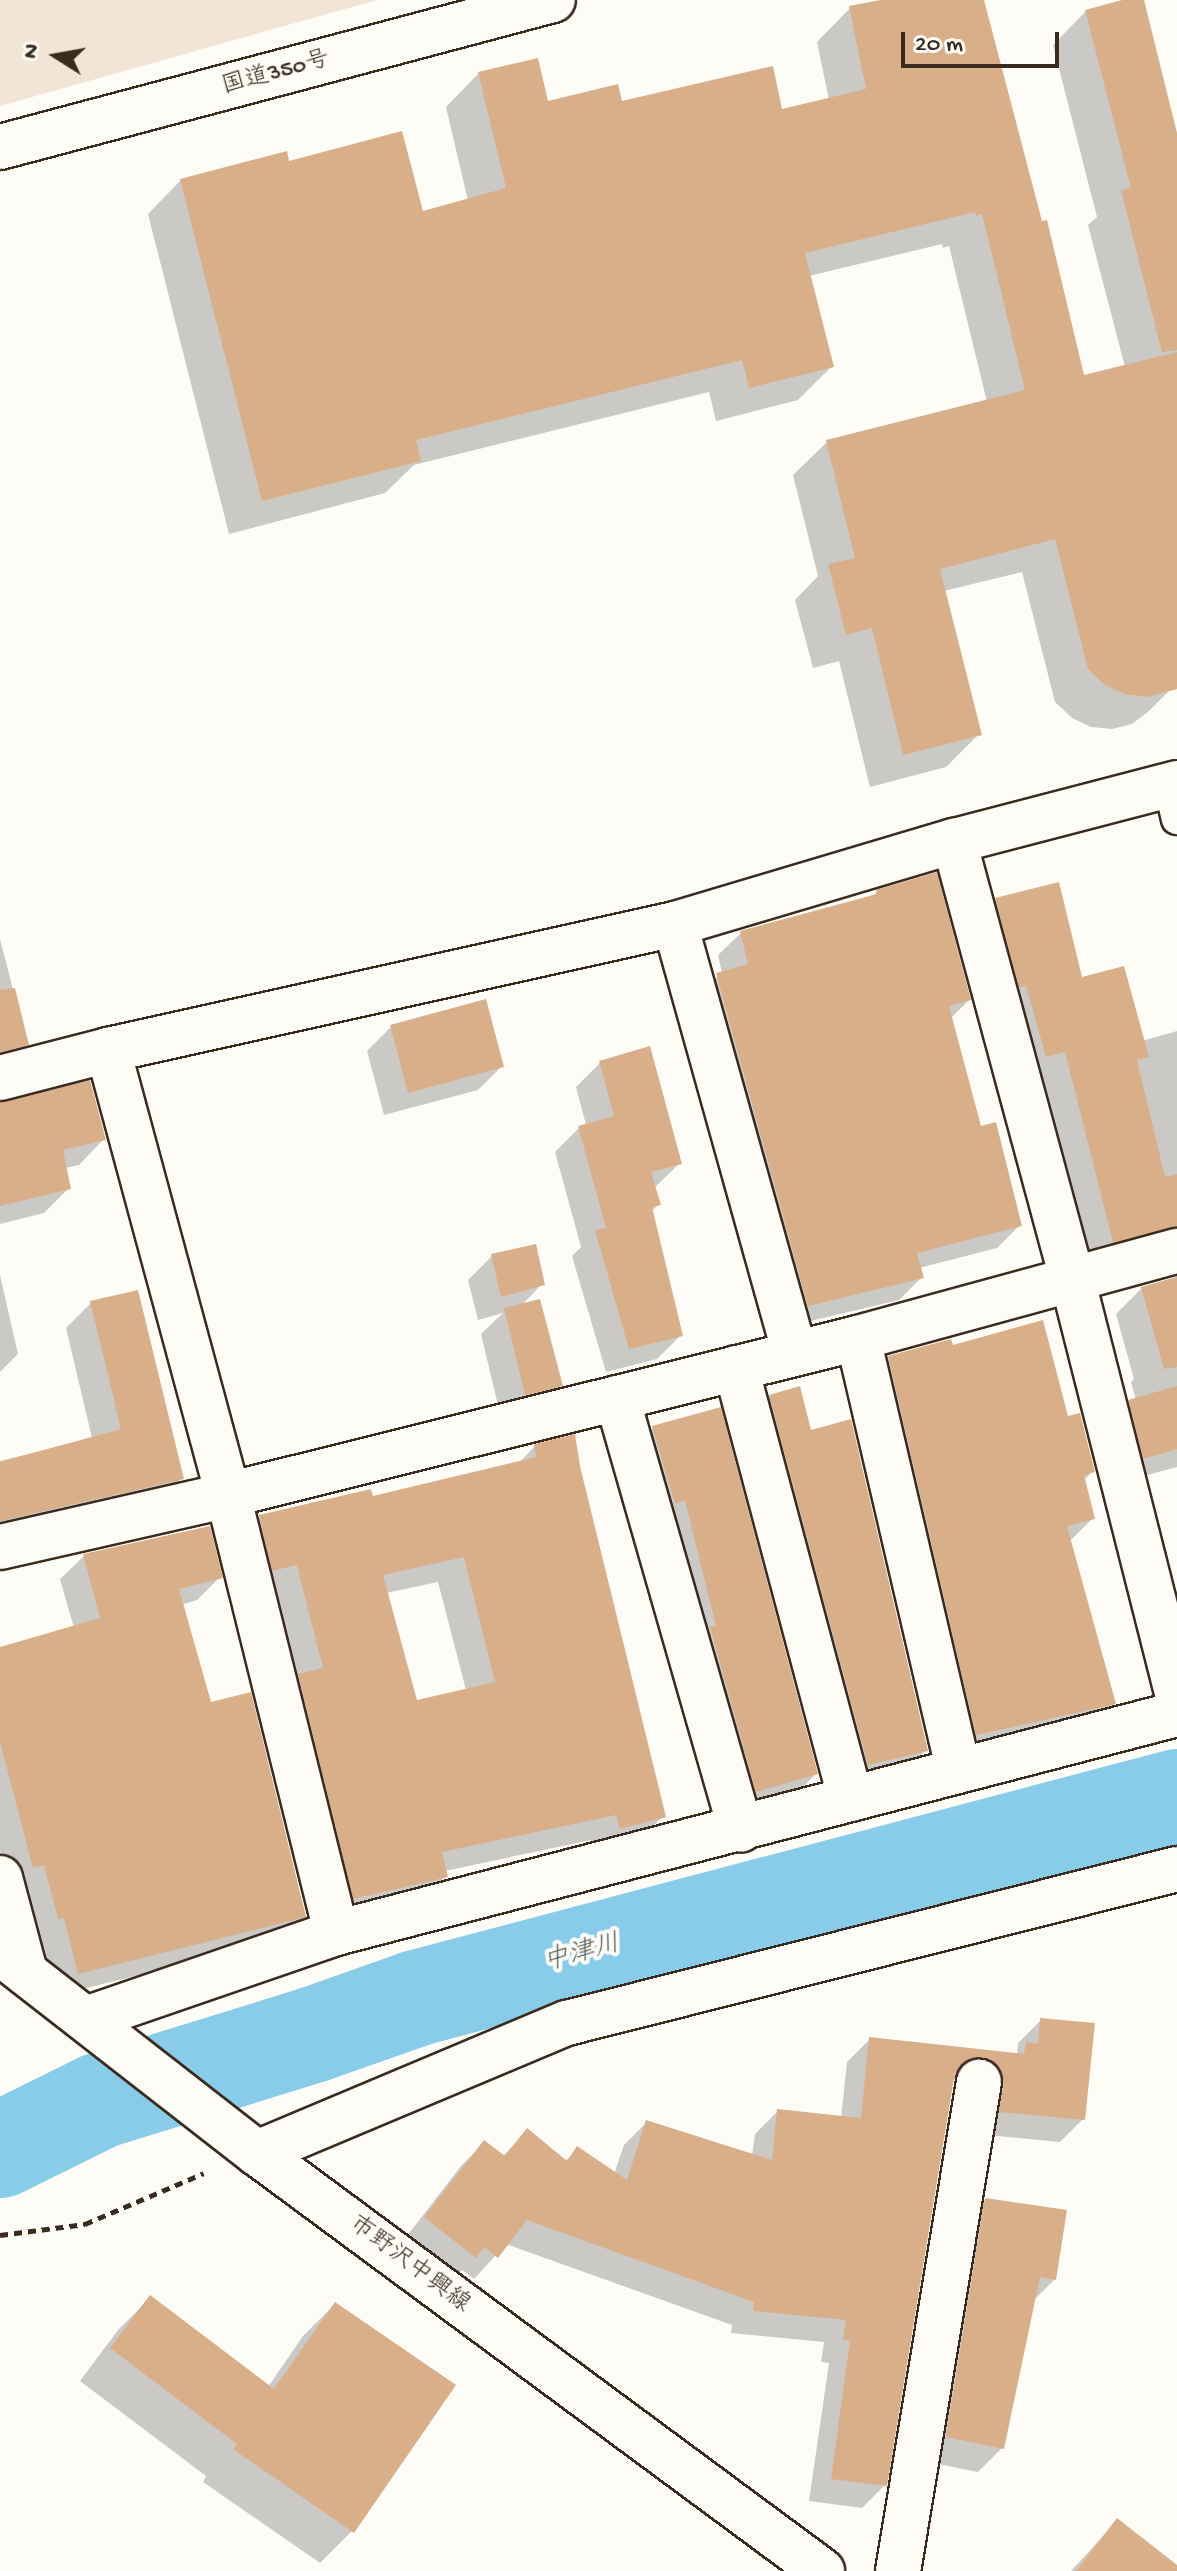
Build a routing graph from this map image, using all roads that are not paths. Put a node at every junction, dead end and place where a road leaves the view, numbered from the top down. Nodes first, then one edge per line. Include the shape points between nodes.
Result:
1 (553, 0) edge
2 (0, 147) edge
3 (1174, 796) edge
4 (954, 841) junction
5 (675, 924) junction
6 (108, 1050) junction
7 (0, 1078) edge
8 (1177, 1251) edge
9 (1072, 1278) junction
10 (858, 1338) junction
11 (795, 1353) junction
12 (736, 1368) junction
13 (617, 1398) junction
14 (228, 1495) junction
15 (0, 1547) edge
16 (1177, 1694) edge
17 (1177, 1714) edge
18 (958, 1769) junction
19 (851, 1799) junction
20 (741, 1830) junction
21 (1177, 1869) edge
22 (0, 1878) edge
23 (336, 1933) junction
24 (12, 1962) edge
25 (86, 2019) junction
26 (979, 2082) dead end
27 (247, 2145) junction
28 (822, 2571) edge
29 (898, 2571) edge

1 - 2 main road, 国道350号
3 - 4 main road
4 - 5 main road
4 - 9 main road
5 - 6 main road
5 - 11 main road
6 - 7 main road
6 - 14 main road
8 - 9 main road
9 - 10 main road
9 - 16 main road
10 - 11 main road
10 - 18 main road
11 - 12 main road
12 - 13 main road
12 - 19 main road
13 - 14 main road
13 - 20 main road
14 - 15 main road
14 - 23 main road
17 - 18 main road
18 - 19 main road
19 - 20 main road
20 - 23 main road
21 - 27 main road via 567,2023
22 - 24 main road
23 - 25 main road
24 - 25 main road, 市野沢中興線
25 - 27 main road, 市野沢中興線
26 - 29 main road
27 - 28 main road, 市野沢中興線

